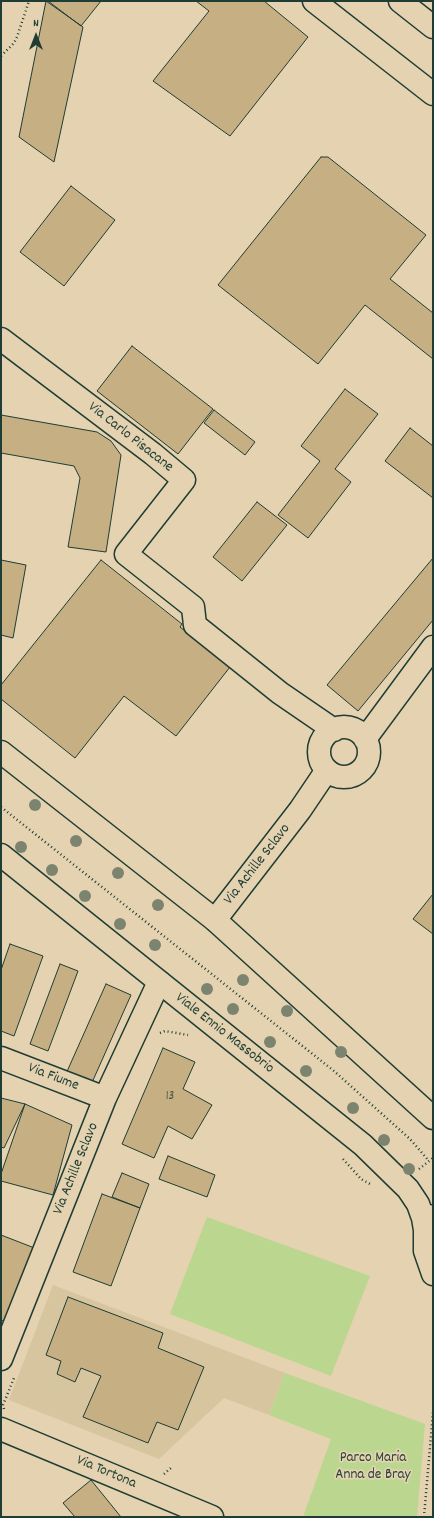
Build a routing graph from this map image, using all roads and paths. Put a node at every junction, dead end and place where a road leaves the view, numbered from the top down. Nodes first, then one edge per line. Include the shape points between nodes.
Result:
1 (29, 1) edge
2 (314, 1) edge
3 (400, 1) edge
4 (433, 27) edge
5 (1, 56) edge
6 (433, 94) edge
7 (1, 339) edge
8 (433, 647) edge
9 (362, 735) junction
10 (327, 737) junction
11 (1, 752) edge
12 (331, 773) junction
13 (1, 806) edge
14 (1, 855) edge
15 (215, 920) junction
16 (159, 982) junction
17 (191, 1035) dead end
18 (157, 1036) dead end
19 (1, 1058) edge
20 (105, 1098) junction
21 (433, 1118) edge
22 (341, 1156) dead end
23 (429, 1161) dead end
24 (375, 1187) dead end
25 (433, 1208) edge
26 (425, 1230) junction
27 (433, 1274) edge
28 (9, 1365) edge
29 (433, 1412) edge
30 (4, 1422) edge
31 (172, 1466) dead end
32 (160, 1476) dead end
33 (212, 1517) edge
34 (424, 1517) edge

1 - 5 path via 14,43
2 - 6 street
3 - 4 street
7 - 10 street, Via Carlo Pisacane via 184,480 126,554 193,607 195,625 280,693
8 - 9 street
9 - 10 street via 346,728
9 - 12 street via 369,754 364,768 351,776 343,777
10 - 12 street via 320,758
11 - 15 street
12 - 15 street, Via Achille Sclavo
13 - 23 path via 334,1071 410,1139
14 - 16 street, Viale Ennio Massobrio
15 - 21 street
16 - 20 street, Via Achille Sclavo
16 - 26 street, Viale Ennio Massobrio via 362,1145 408,1189 421,1211
17 - 18 path via 165,1031
19 - 20 street, Via Fiume
20 - 28 street, Via Achille Sclavo
22 - 24 path via 361,1179
25 - 26 street, Viale Ennio Massobrio
26 - 27 street, Viale Ennio Massobrio via 425,1251
28 - 30 path via 3,1405
29 - 34 path
30 - 33 street, Via Tortona
31 - 32 path

